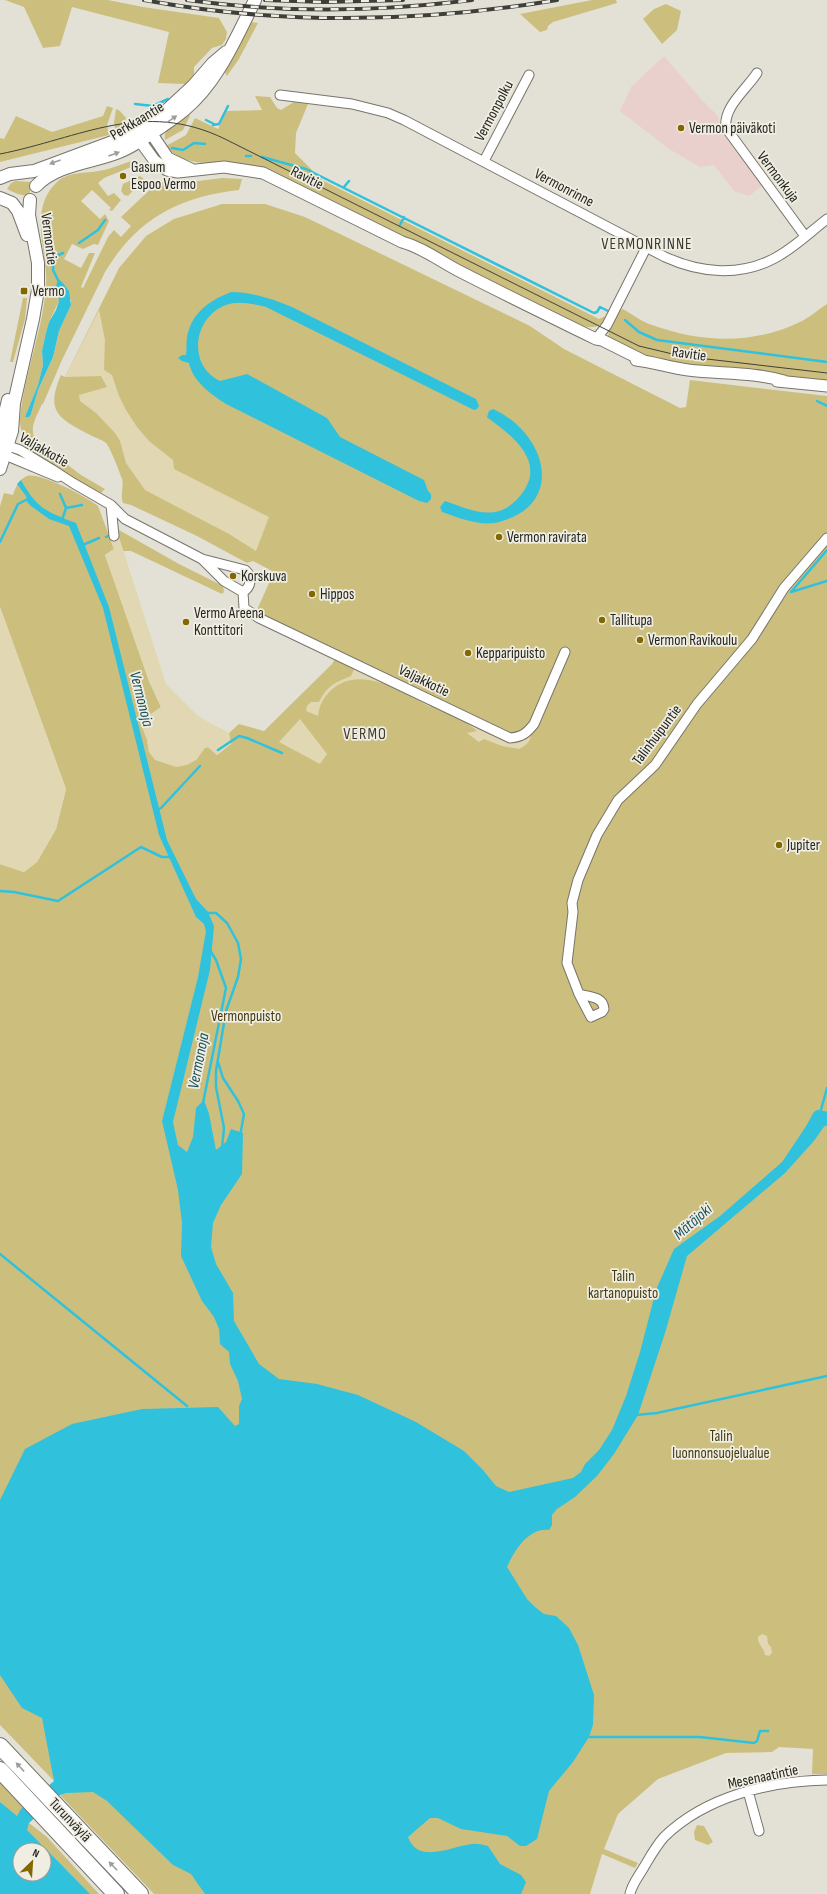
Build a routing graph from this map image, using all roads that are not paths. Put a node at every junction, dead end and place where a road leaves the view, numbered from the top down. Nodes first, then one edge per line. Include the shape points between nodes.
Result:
1 (255, 0) edge
2 (757, 73) dead end
3 (529, 75) dead end
4 (280, 95) dead end
5 (148, 130) junction
6 (137, 136) junction
7 (484, 161) junction
8 (191, 169) junction
9 (27, 173) junction
10 (3, 177) edge
11 (36, 186) junction
12 (3, 196) edge
13 (30, 200) junction
14 (827, 219) edge
15 (805, 236) junction
16 (646, 248) junction
17 (596, 340) junction
18 (827, 386) edge
19 (0, 435) edge
20 (3, 449) edge
21 (0, 469) edge
22 (111, 505) junction
23 (114, 536) dead end
24 (827, 538) edge
25 (202, 559) junction
26 (243, 592) junction
27 (565, 652) dead end
28 (579, 994) dead end
29 (0, 1746) edge
30 (0, 1770) edge
31 (827, 1780) edge
32 (748, 1792) junction
33 (33, 1794) junction
34 (53, 1814) junction
35 (759, 1831) dead end
36 (116, 1894) edge
37 (140, 1894) edge
38 (630, 1894) edge

1 - 5 main road, Perkkaantie via 221,67 208,85 184,111
2 - 15 street, Vermonkuja via 728,113 726,128
3 - 7 street, Vermonpolku
4 - 7 street, Vermonrinne via 352,104 388,113
5 - 6 main road, Perkkaantie
5 - 8 street, Ravitie via 168,158
6 - 8 street, Ravitie via 154,160 166,170 178,172
6 -> 9 main road, Perkkaantie
11 -> 6 main road, Perkkaantie via 48,175 120,152
7 - 16 street, Vermonrinne
8 - 17 street, Ravitie via 224,167 263,173 402,242 431,253 445,264
9 - 10 main road
9 - 11 main road
10 - 12 main road
11 - 13 main road
12 - 13 main road
12 - 19 main road, Vermontie via 18,211 27,234 30,291 29,309
13 - 20 main road, Vermontie via 29,215 38,263 38,290 14,403 12,431
14 - 15 street, Vermonrinne
15 - 16 street, Vermonrinne via 775,258 730,271 708,271 687,266
16 - 17 street via 607,325
17 - 18 street, Ravitie via 602,340 644,361 672,368 731,375 748,374
20 - 21 main road, Vermontie
20 - 22 street, Valjakkotie via 73,483
22 - 23 street
22 - 25 street, Valjakkotie via 125,519
24 - 28 street, Talinhuipuntie via 784,588 752,639 697,704 655,765 618,800 604,821 584,865 572,903 567,963
25 - 26 street, Valjakkotie via 224,581
25 - 26 street, Valjakkotie via 245,570 250,582
26 - 27 street, Valjakkotie via 244,608 272,626 510,738 521,737 534,724
33 -> 29 highway, Turunväylä
30 - 33 highway, Turunväylä
31 - 32 street, Mesenaatintie via 771,1786
32 - 35 street
32 - 38 street, Mesenaatintie via 706,1807 675,1828 655,1848 632,1886
33 - 34 highway, Turunväylä
34 - 36 highway, Turunväylä
37 -> 34 highway, Turunväylä

